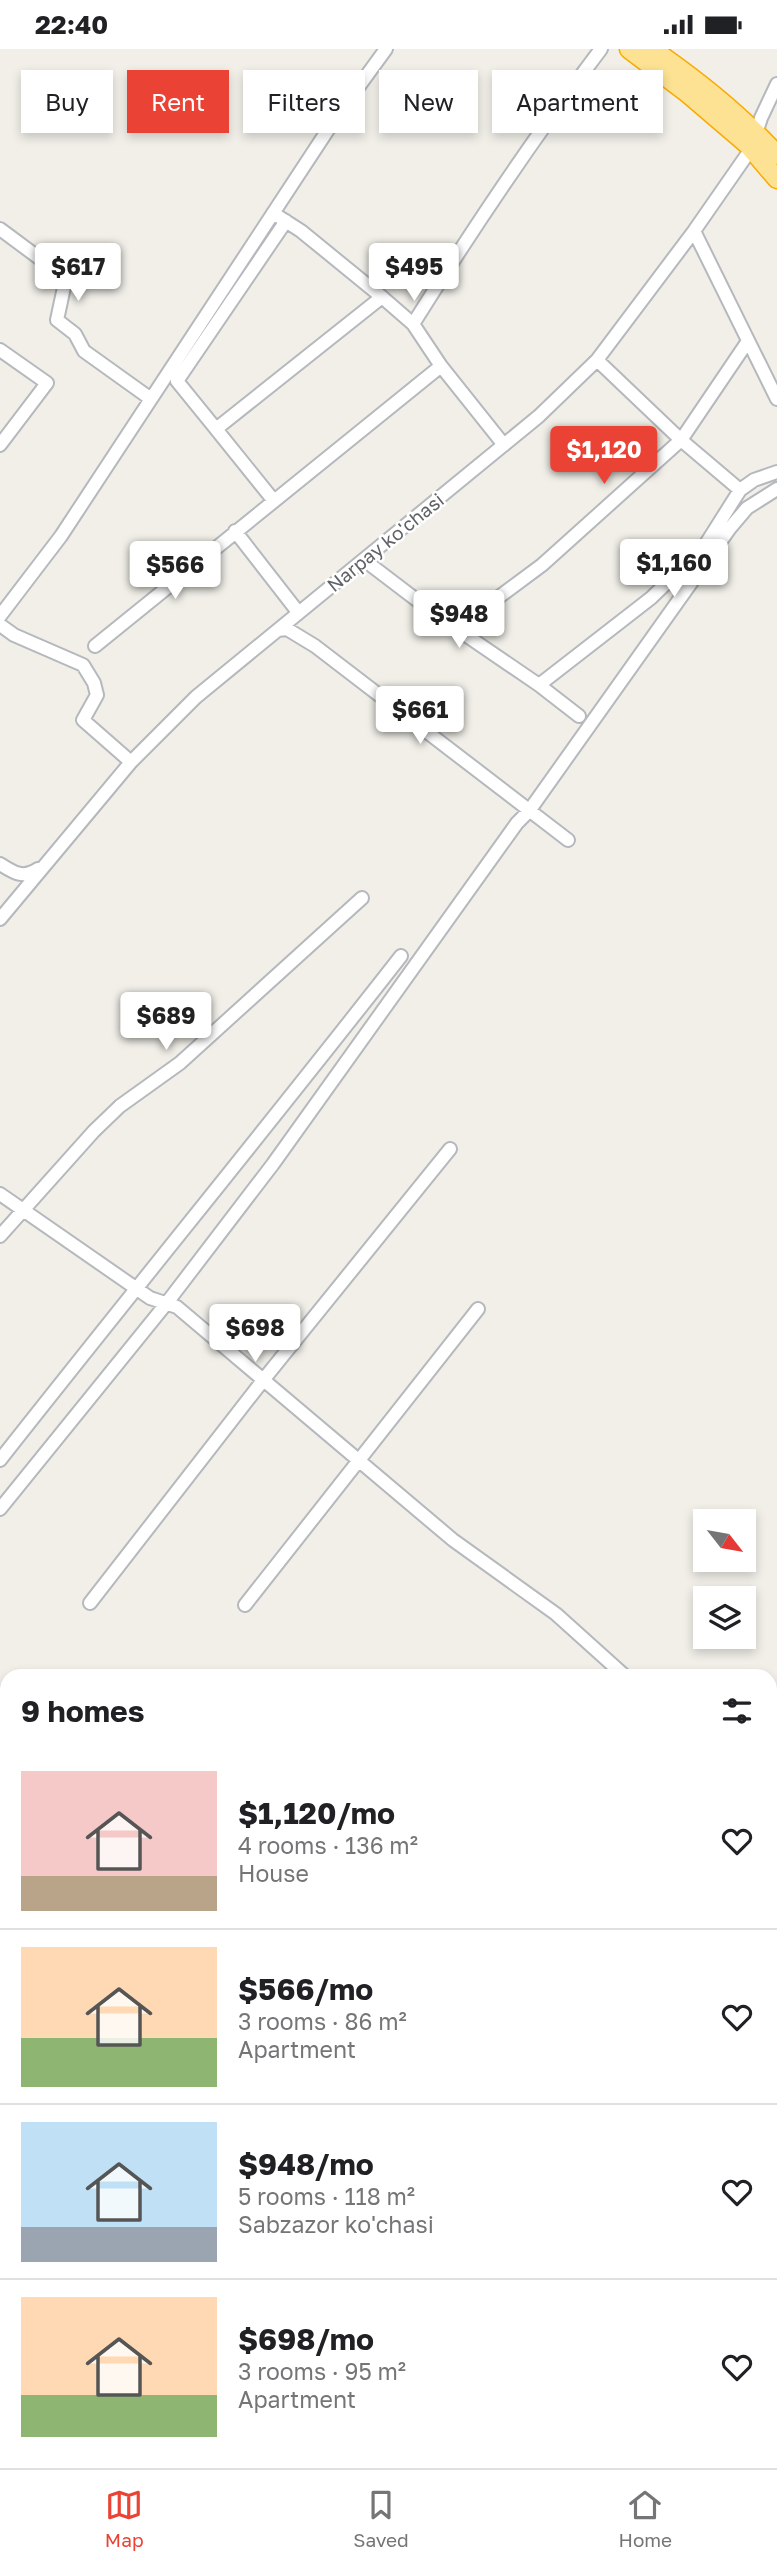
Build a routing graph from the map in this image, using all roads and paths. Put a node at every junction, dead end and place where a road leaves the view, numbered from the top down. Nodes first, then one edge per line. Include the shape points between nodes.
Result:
1 (386, 49) edge
2 (601, 49) edge
3 (629, 49) edge
4 (652, 49) edge
5 (777, 84) edge
6 (754, 140) junction
7 (777, 155) edge
8 (777, 179) edge
9 (273, 213) junction
10 (286, 221) junction
11 (0, 229) edge
12 (694, 231) junction
13 (382, 297) junction
14 (413, 324) junction
15 (748, 341) junction
16 (0, 350) edge
17 (597, 360) junction
18 (441, 366) junction
19 (777, 399) edge
20 (151, 400) junction
21 (216, 429) junction
22 (681, 440) junction
23 (0, 445) edge
24 (504, 445) junction
25 (777, 472) edge
26 (777, 489) edge
27 (740, 490) junction
28 (274, 501) junction
29 (235, 531) junction
30 (366, 558) junction
31 (298, 612) junction
32 (0, 616) edge
33 (0, 625) edge
34 (457, 628) junction
35 (278, 629) junction
36 (95, 646) dead end
37 (539, 685) junction
38 (579, 716) dead end
39 (131, 762) junction
40 (529, 811) junction
41 (568, 840) dead end
42 (47, 863) junction
43 (0, 864) edge
44 (362, 898) dead end
45 (0, 919) edge
46 (401, 956) dead end
47 (450, 1149) dead end
48 (0, 1193) edge
49 (24, 1209) junction
50 (0, 1236) edge
51 (136, 1288) junction
52 (166, 1304) junction
53 (478, 1309) dead end
54 (264, 1379) junction
55 (0, 1460) edge
56 (358, 1460) junction
57 (0, 1509) edge
58 (90, 1603) dead end
59 (245, 1605) dead end
60 (617, 1669) edge

1 - 9 street
2 - 14 street
3 - 6 highway
4 - 6 highway via 684,71
5 - 6 street, Narpay ko'chasi
6 - 7 highway
6 - 8 highway
6 - 12 street, Narpay ko'chasi
9 - 10 street
9 - 20 street
10 - 13 street
10 - 21 street via 177,381
11 - 20 street via 66,278 57,320 75,334 84,351
12 - 15 street
12 - 17 street, Narpay ko'chasi
13 - 14 street
13 - 21 street
14 - 18 street
15 - 19 street
15 - 22 street
16 - 23 street via 47,383
17 - 22 street
17 - 24 street, Narpay ko'chasi
18 - 24 street
18 - 28 street
20 - 32 street via 61,536
21 - 28 street
22 - 27 street
22 - 34 street via 542,565
24 - 30 street, Narpay ko'chasi
25 - 27 street
26 - 40 street via 747,508 730,528
27 - 37 street via 704,547 651,598
28 - 29 street
29 - 31 street
29 - 36 street
30 - 31 street, Narpay ko'chasi
30 - 34 street
31 - 35 street, Narpay ko'chasi
33 - 39 street via 83,665 97,695 83,720
34 - 37 street
35 - 39 street, Narpay ko'chasi via 196,697
35 - 40 street via 287,629 315,646
37 - 38 street
39 - 42 street, Narpay ko'chasi
40 - 41 street
40 - 52 street
42 - 43 street via 23,876
42 - 45 street, Narpay ko'chasi
44 - 49 street via 180,1063 120,1106
46 - 51 street
47 - 54 street
48 - 49 street
49 - 50 street
49 - 51 street
51 - 52 street
51 - 55 street
52 - 54 street via 177,1307
52 - 57 street
53 - 56 street
54 - 56 street
54 - 58 street
56 - 59 street
56 - 60 street via 453,1540 556,1614

